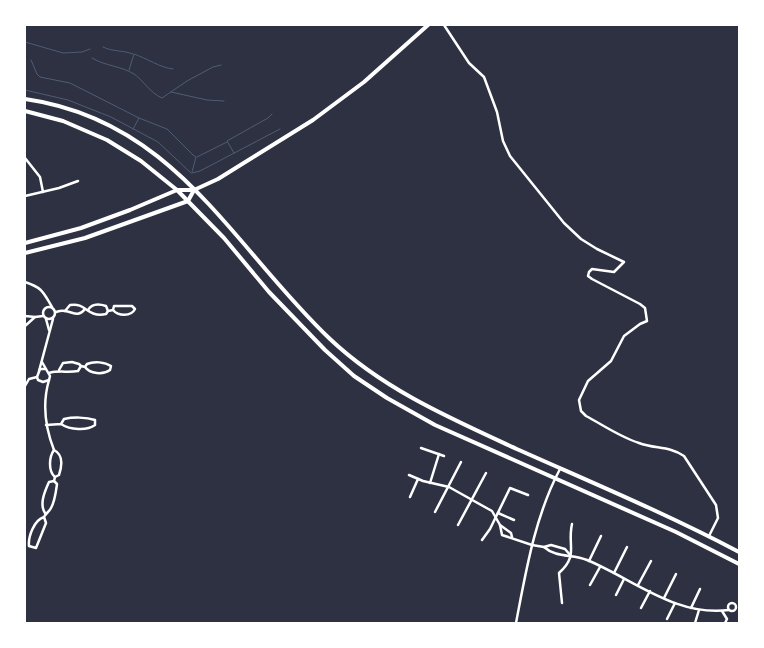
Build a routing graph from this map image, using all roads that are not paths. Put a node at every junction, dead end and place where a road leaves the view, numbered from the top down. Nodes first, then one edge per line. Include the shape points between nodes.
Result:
1 (428, 25) edge
2 (444, 25) edge
3 (25, 100) edge
4 (25, 111) edge
5 (25, 158) edge
6 (78, 182) dead end
7 (177, 190) junction
8 (194, 190) junction
9 (43, 192) junction
10 (25, 196) edge
11 (188, 201) junction
12 (25, 242) edge
13 (25, 253) edge
14 (25, 282) edge
15 (48, 300) junction
16 (52, 308) junction
17 (46, 309) junction
18 (86, 310) junction
19 (112, 310) junction
20 (65, 311) junction
21 (108, 311) junction
22 (56, 312) junction
23 (25, 316) edge
24 (43, 316) junction
25 (35, 317) junction
26 (46, 319) junction
27 (53, 319) junction
28 (25, 326) edge
29 (49, 331) junction
30 (42, 361) junction
31 (83, 366) junction
32 (46, 369) junction
33 (59, 370) junction
34 (39, 371) junction
35 (49, 373) junction
36 (37, 377) junction
37 (25, 378) edge
38 (29, 380) junction
39 (48, 380) junction
40 (43, 382) junction
41 (25, 386) edge
42 (46, 389) junction
43 (61, 424) junction
44 (46, 425) junction
45 (421, 448) dead end
46 (54, 450) junction
47 (439, 454) junction
48 (444, 456) dead end
49 (461, 462) dead end
50 (560, 468) junction
51 (486, 473) dead end
52 (410, 475) dead end
53 (54, 479) junction
54 (418, 479) junction
55 (554, 479) junction
56 (430, 483) junction
57 (448, 486) junction
58 (528, 496) dead end
59 (410, 497) dead end
60 (473, 499) junction
61 (435, 512) dead end
62 (498, 513) junction
63 (44, 515) junction
64 (496, 518) junction
65 (514, 520) dead end
66 (572, 524) dead end
67 (500, 525) junction
68 (458, 526) dead end
69 (601, 536) dead end
70 (709, 536) junction
71 (512, 537) junction
72 (482, 540) dead end
73 (532, 545) junction
74 (544, 547) junction
75 (627, 547) dead end
76 (739, 552) edge
77 (571, 556) junction
78 (589, 561) junction
79 (651, 561) dead end
80 (739, 564) edge
81 (600, 566) junction
82 (614, 573) junction
83 (676, 574) dead end
84 (624, 578) junction
85 (590, 585) dead end
86 (638, 585) junction
87 (700, 589) dead end
88 (650, 591) junction
89 (616, 596) dead end
90 (664, 598) junction
91 (562, 603) dead end
92 (675, 603) junction
93 (641, 608) dead end
94 (691, 608) junction
95 (700, 610) junction
96 (728, 610) dead end
97 (722, 611) junction
98 (667, 619) dead end
99 (516, 623) edge
100 (695, 623) edge
101 (725, 623) edge

1 - 8 main road via 364,82 313,120
2 - 70 street via 469,63 484,77 510,156 564,223 581,239 624,262 614,272 592,269 588,276 645,308 647,321 624,336 611,361 588,381 579,400 581,411 632,441 668,448 684,456 716,504 718,518
3 - 8 main road via 52,104 111,127 160,157
4 - 7 main road via 64,122 104,139 140,161
5 - 9 street via 40,177
6 - 9 street
7 - 8 main road
7 - 11 main road
7 - 12 main road via 81,228
8 - 11 main road
8 - 50 main road via 330,339 363,367 440,414
9 - 10 street
11 - 13 main road via 85,238
11 - 55 main road via 269,292 354,376 435,425
14 - 15 street via 37,286
15 - 16 street
15 - 17 street
16 - 17 street
16 - 22 street
17 - 24 street
18 - 20 street via 79,314
18 - 20 street via 76,304
18 - 21 street via 96,315
18 - 21 street via 99,304 106,306
19 - 19 street via 122,315 133,313 134,309 130,305 119,305
19 - 21 street
20 - 22 street
22 - 27 street
23 - 25 street
24 - 25 street
24 - 26 street
25 - 28 street
26 - 27 street
26 - 29 street
27 - 29 street
29 - 30 street
30 - 32 street
30 - 34 street
31 - 31 street via 91,372 105,373 111,366 92,362
31 - 33 street via 74,372
31 - 33 street via 67,362
32 - 34 street
32 - 35 street
33 - 35 street
34 - 36 street
35 - 39 street
36 - 38 street
36 - 40 street
37 - 38 street
38 - 41 street
39 - 40 street
39 - 42 street
40 - 42 street
42 - 44 street
43 - 43 street via 66,428 89,429 96,425 95,420 85,418 68,418
43 - 44 street
44 - 46 street
45 - 47 street
46 - 53 street via 51,458
46 - 53 street via 61,456 59,475
47 - 48 street
47 - 56 street
49 - 57 street
50 - 55 street
50 - 70 main road
51 - 60 street
52 - 54 street
53 - 63 street via 49,482 42,503
53 - 63 street via 57,484 54,502
54 - 56 street
54 - 59 street
55 - 73 street
55 - 80 main road via 676,532
56 - 57 street
57 - 60 street
57 - 61 street
58 - 62 street via 510,488
60 - 64 street via 492,511
60 - 68 street
62 - 64 street
62 - 65 street
63 - 63 street via 36,523 29,546 36,548 39,544 46,523
64 - 67 street
64 - 72 street
66 - 77 street
67 - 71 street
67 - 71 street via 502,535
69 - 78 street
70 - 76 main road
71 - 73 street
73 - 74 street
73 - 99 street
74 - 77 street via 550,553
74 - 77 street via 551,545 564,549
75 - 82 street
77 - 78 street
77 - 91 street via 559,573
78 - 81 street
79 - 86 street
81 - 82 street
81 - 85 street
82 - 84 street
83 - 90 street
84 - 86 street
84 - 89 street
86 - 88 street
87 - 94 street
88 - 90 street
88 - 93 street
90 - 92 street
92 - 94 street
92 - 98 street
94 - 95 street
95 - 97 street
95 - 100 street
96 - 97 street
97 - 101 street via 727,619

